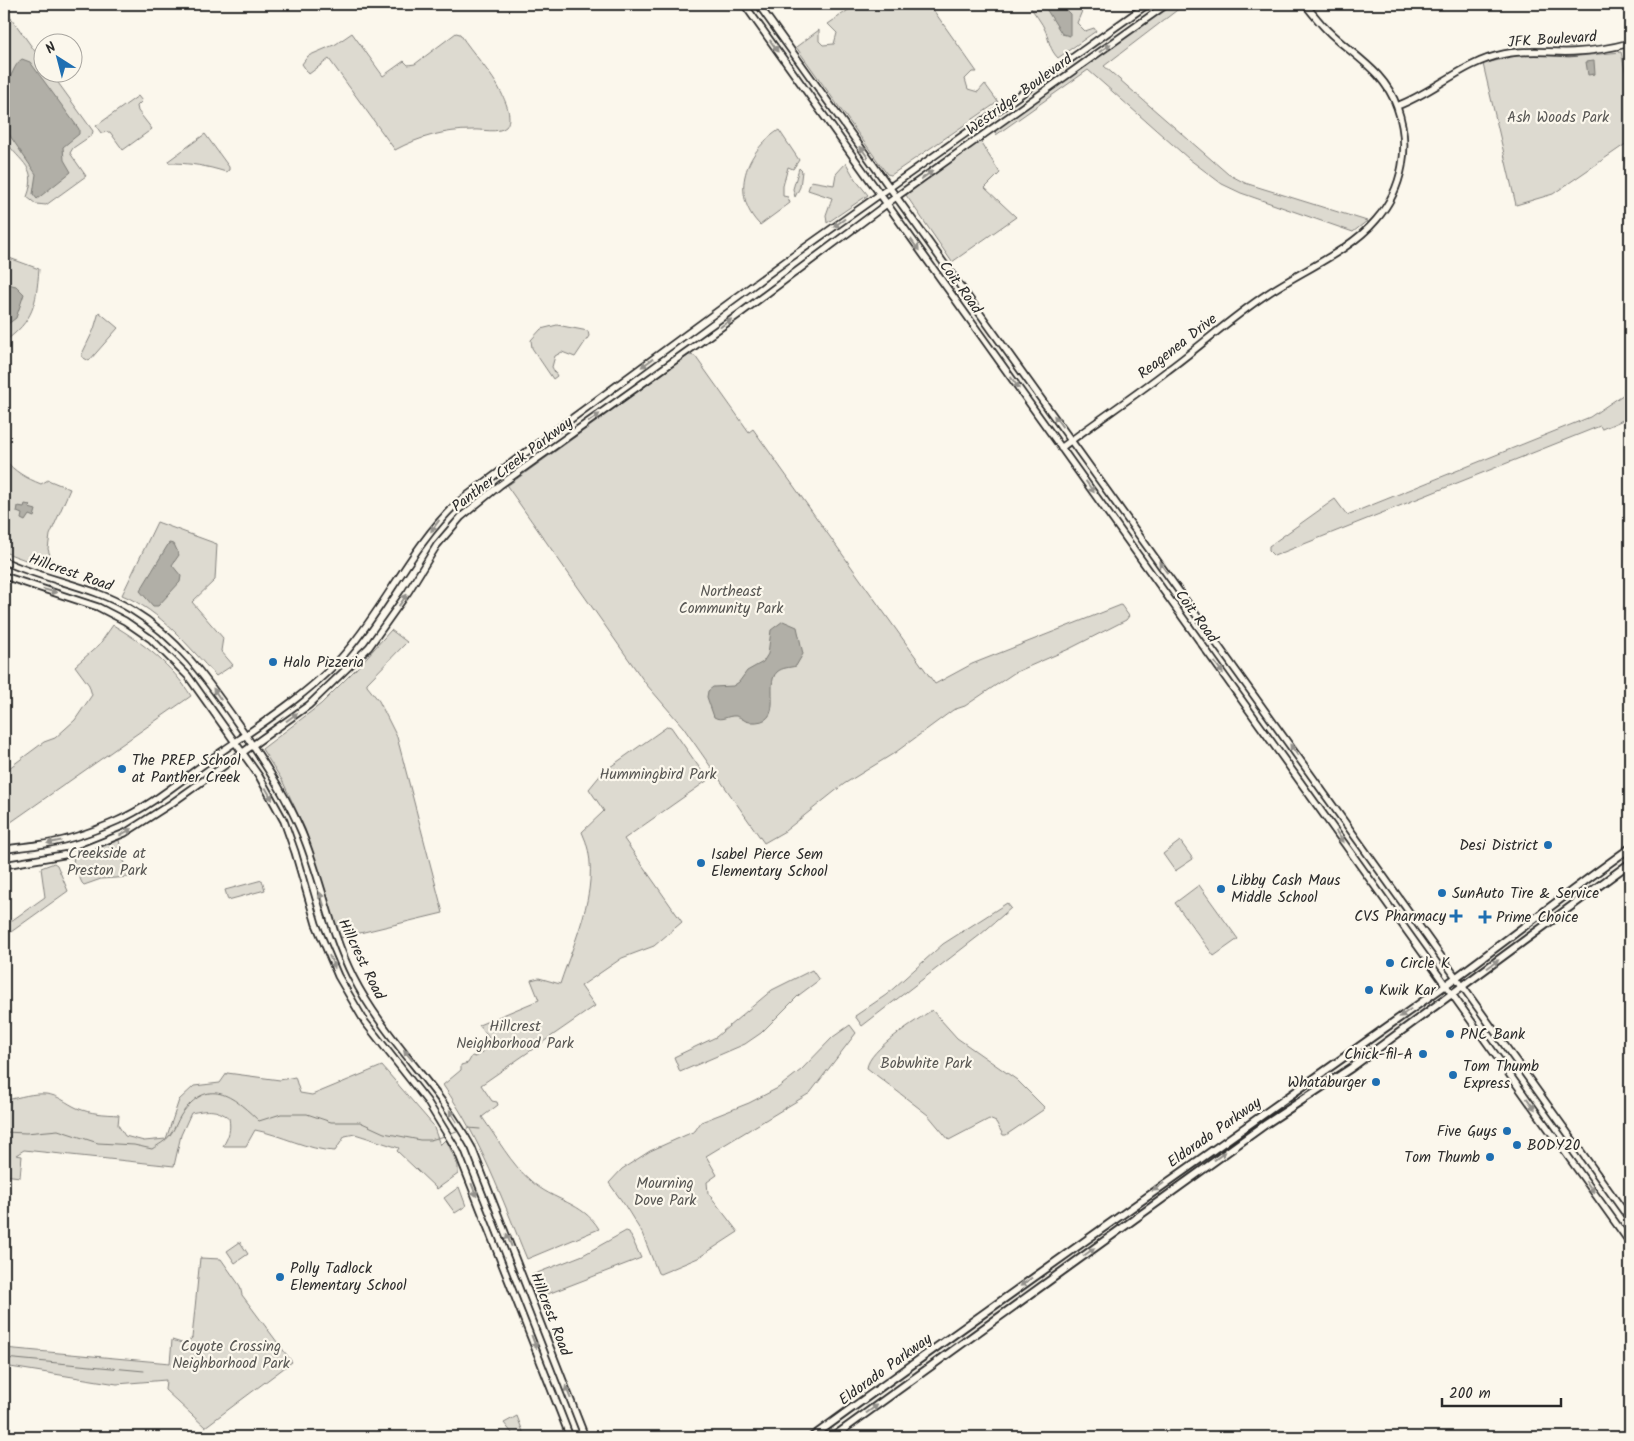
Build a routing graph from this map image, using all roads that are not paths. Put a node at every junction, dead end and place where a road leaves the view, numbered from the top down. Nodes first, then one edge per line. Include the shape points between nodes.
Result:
1 (744, 4) edge
2 (758, 4) edge
3 (1148, 4) edge
4 (1167, 4) edge
5 (1305, 4) edge
6 (1630, 43) edge
7 (1397, 106) junction
8 (889, 187) junction
9 (878, 194) junction
10 (896, 197) junction
11 (887, 206) junction
12 (1072, 440) junction
13 (1061, 448) junction
14 (4, 561) edge
15 (4, 576) edge
16 (245, 734) junction
17 (235, 742) junction
18 (253, 746) junction
19 (243, 753) junction
20 (150, 802) junction
21 (158, 812) junction
22 (1360, 844) junction
23 (1630, 848) edge
24 (4, 850) edge
25 (1350, 851) junction
26 (1630, 863) edge
27 (4, 865) edge
28 (1403, 903) junction
29 (1392, 911) junction
30 (1531, 922) junction
31 (1538, 931) junction
32 (1456, 976) junction
33 (1445, 985) junction
34 (1463, 986) junction
35 (1452, 993) junction
36 (1370, 1038) junction
37 (1377, 1048) junction
38 (1260, 1114) junction
39 (1266, 1124) junction
40 (1630, 1220) edge
41 (1630, 1244) edge
42 (570, 1437) edge
43 (585, 1437) edge
44 (812, 1437) edge
45 (833, 1437) edge

1 -> 9 main road, Coit Road
8 -> 2 main road, Coit Road
3 - 8 main road, Westridge Boulevard
10 -> 4 main road, Westridge Boulevard
5 - 7 main road, Reagenea Drive via 1327,30 1377,73
6 - 7 main road, JFK Boulevard via 1573,52 1524,51 1495,56 1459,70 1418,97
7 - 12 main road, Reagenea Drive via 1404,138 1398,184 1389,203 1368,229 1227,322 1170,369
8 - 9 main road, Westridge Boulevard
8 - 10 main road, Coit Road
9 - 11 main road, Coit Road
9 -> 16 main road, Panther Creek Parkway via 457,503 438,521 374,618 346,653 318,680
10 - 11 main road, Westridge Boulevard
12 -> 10 main road, Coit Road
11 -> 13 main road, Coit Road
18 -> 11 main road, Panther Creek Parkway via 309,705 364,652 408,592 436,545 460,517
12 - 13 main road, Reagenea Drive
22 -> 12 main road, Coit Road
13 -> 25 main road, Coit Road
16 -> 14 main road, Hillcrest Road via 197,666 150,622 93,590
15 -> 17 main road, Hillcrest Road via 89,603 143,633 188,676
16 - 17 main road, Panther Creek Parkway
16 - 18 main road, Hillcrest Road
17 - 19 main road, Hillcrest Road
17 - 20 main road, Panther Creek Parkway
18 - 19 main road, Panther Creek Parkway
43 -> 18 main road, Hillcrest Road via 467,1139 438,1094 361,992 332,931 303,835 284,796
19 - 21 main road, Panther Creek Parkway
19 -> 42 main road, Hillcrest Road via 284,821 316,924 338,976 365,1022 427,1101 455,1146
20 - 21 main road
20 -> 24 main road, Panther Creek Parkway via 116,822 70,838
27 -> 21 main road, Panther Creek Parkway via 75,853 125,833
22 - 25 main road
22 - 28 main road, Coit Road
23 - 30 main road, Eldorado Parkway
25 - 29 main road, Coit Road
26 - 31 main road, Eldorado Parkway
28 - 29 main road
28 - 32 main road, Coit Road
29 - 33 main road, Coit Road
30 - 31 main road
30 - 32 main road, Eldorado Parkway
34 -> 31 main road, Eldorado Parkway
32 - 33 main road, Eldorado Parkway
32 - 34 main road, Coit Road
33 - 35 main road, Coit Road
33 -> 36 main road, Eldorado Parkway
34 - 35 main road, Eldorado Parkway
34 - 40 main road, Coit Road
35 - 37 main road, Eldorado Parkway
35 -> 41 main road, Coit Road
36 - 37 main road
36 - 38 main road, Eldorado Parkway
37 - 39 main road, Eldorado Parkway
38 - 39 main road
38 -> 44 main road, Eldorado Parkway
45 -> 39 main road, Eldorado Parkway

